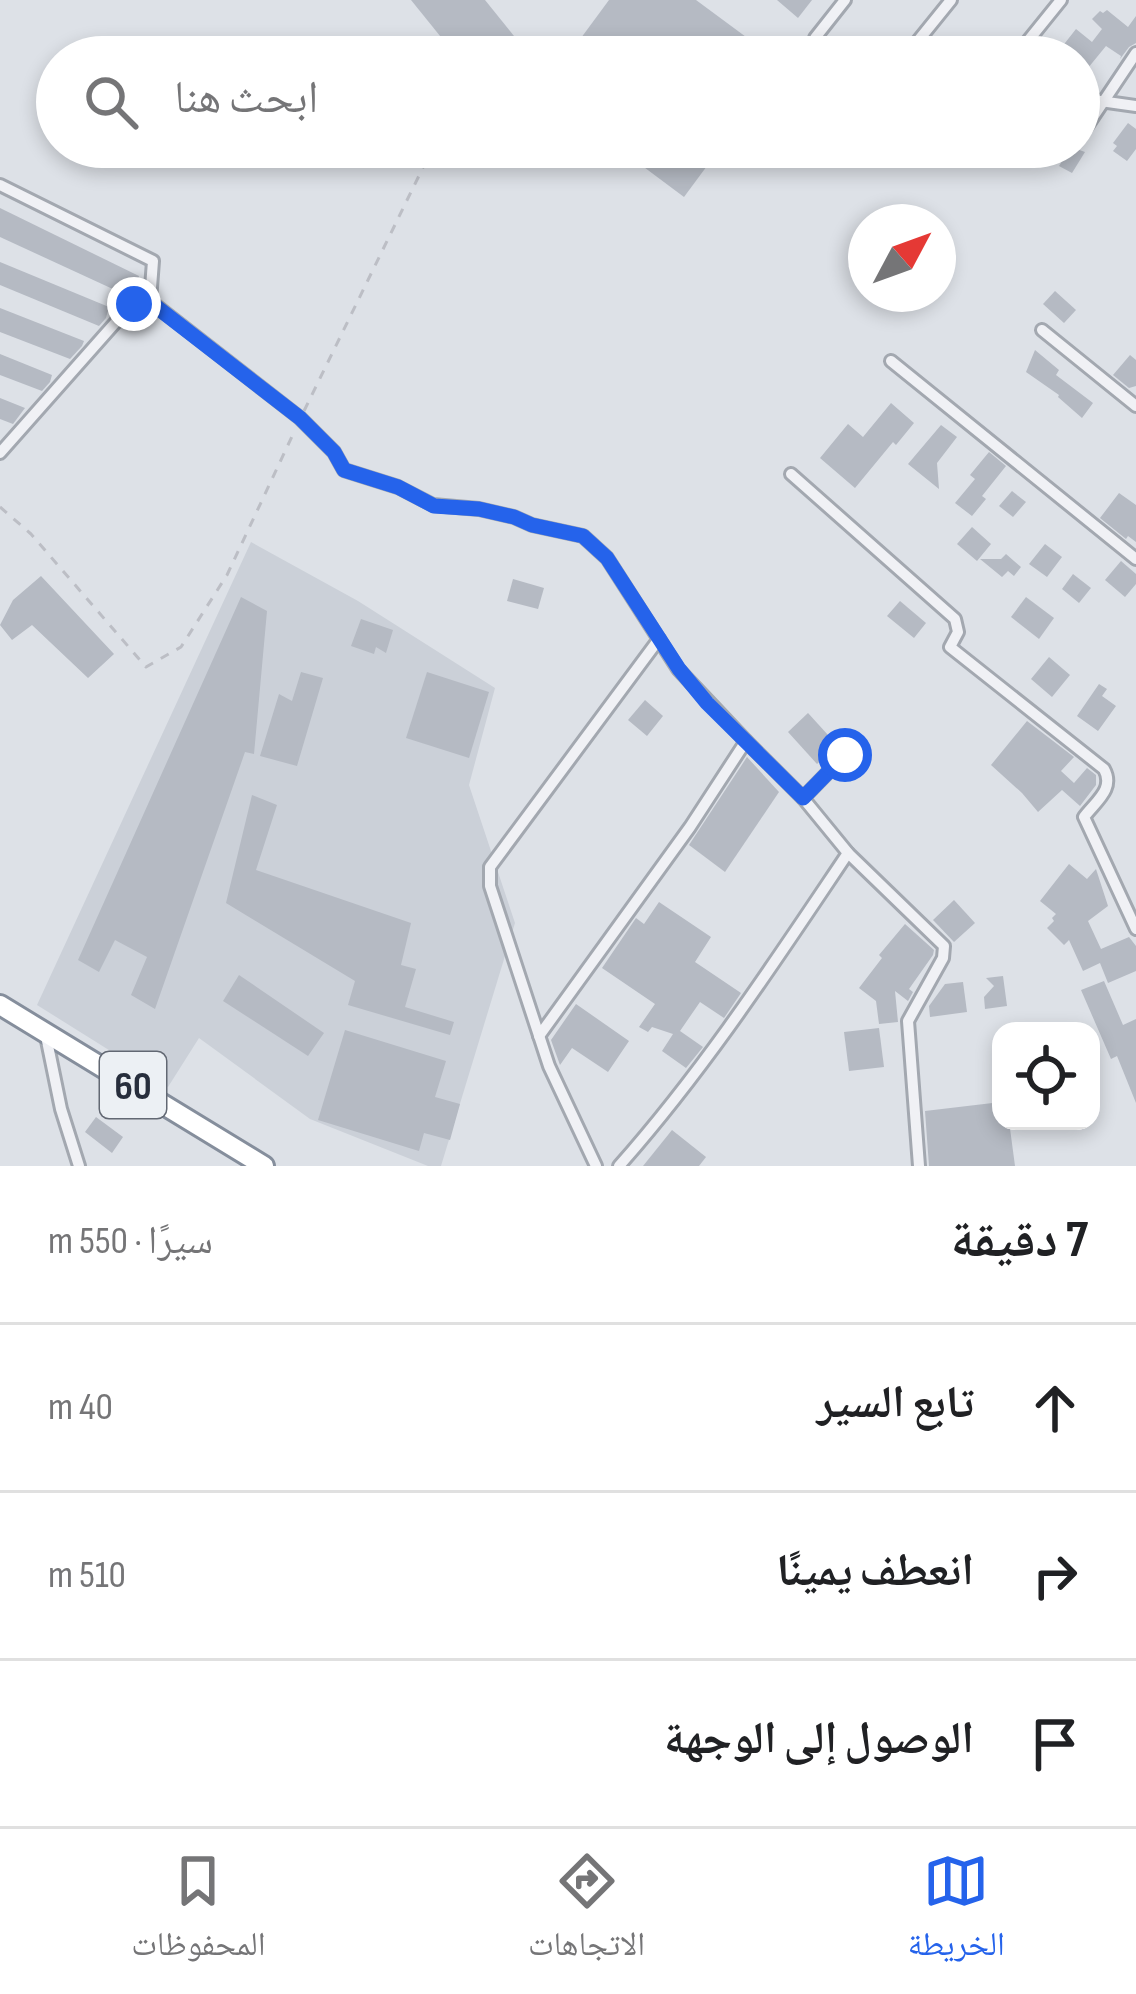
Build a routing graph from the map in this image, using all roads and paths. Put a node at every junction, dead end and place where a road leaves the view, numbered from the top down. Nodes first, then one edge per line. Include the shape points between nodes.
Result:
1 (845, 0) edge
2 (951, 0) edge
3 (1060, 0) edge
4 (817, 36) edge
5 (922, 36) edge
6 (1032, 36) edge
7 (1136, 53) edge
8 (1100, 101) edge
9 (1104, 102) junction
10 (1136, 106) edge
11 (1100, 108) edge
12 (423, 168) edge
13 (0, 185) edge
14 (150, 302) junction
15 (1042, 330) dead end
16 (891, 361) dead end
17 (1136, 406) edge
18 (300, 418) junction
19 (0, 453) edge
20 (791, 474) dead end
21 (0, 507) edge
22 (1136, 560) edge
23 (659, 639) junction
24 (746, 741) junction
25 (845, 755) dead end
26 (803, 798) junction
27 (848, 853) junction
28 (1136, 929) edge
29 (0, 1005) edge
30 (45, 1032) junction
31 (539, 1036) junction
32 (79, 1166) edge
33 (265, 1166) edge
34 (596, 1166) edge
35 (619, 1166) edge
36 (919, 1166) edge

1 - 4 street
2 - 5 street
3 - 6 street
7 - 9 street
8 - 9 street
9 - 10 street
9 - 11 street
12 - 18 path
13 - 14 street via 153,261
14 - 18 street
14 - 19 street via 134,304
15 - 17 street
16 - 22 street
18 - 21 path via 227,575 181,647 146,667
18 - 23 street via 344,470 434,506 583,536 607,558
20 - 28 street via 955,619 950,647 1104,769 1108,789 1084,817
23 - 24 street
23 - 31 street via 490,867
24 - 26 street
24 - 31 street
25 - 26 street
26 - 27 street
27 - 35 street via 715,1045
27 - 36 street via 944,946 908,1021
29 - 30 highway, 60
30 - 32 street
30 - 33 highway, 60
31 - 34 street

